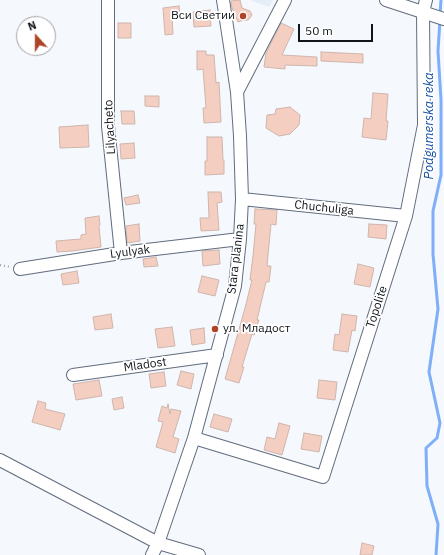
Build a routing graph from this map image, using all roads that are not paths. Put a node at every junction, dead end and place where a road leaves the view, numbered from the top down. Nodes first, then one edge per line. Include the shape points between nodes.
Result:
1 (108, 0) edge
2 (222, 0) edge
3 (285, 0) edge
4 (386, 0) edge
5 (425, 6) edge
6 (439, 17) edge
7 (237, 92) junction
8 (242, 199) junction
9 (406, 216) junction
10 (240, 239) junction
11 (121, 253) junction
12 (20, 269) dead end
13 (217, 355) junction
14 (73, 375) dead end
15 (194, 438) junction
16 (0, 460) edge
17 (158, 543) junction
18 (152, 555) edge
19 (199, 555) edge

1 - 11 street, Lilyacheto via 108,126
2 - 7 street, Stara planina
3 - 7 street
4 - 5 street
5 - 6 street
5 - 9 street, Topolite via 424,125
7 - 8 street, Stara planina
8 - 9 street, Chuchuliga
8 - 10 street, Stara planina
9 - 15 street, Topolite via 323,477
10 - 11 street, Lyulyak
10 - 13 street, Stara planina via 235,286
11 - 12 street, Lyulyak
13 - 14 street, Mladost
13 - 15 street, Stara planina
15 - 17 street, Stara planina
16 - 17 street
17 - 18 street, Stara planina
17 - 19 street

